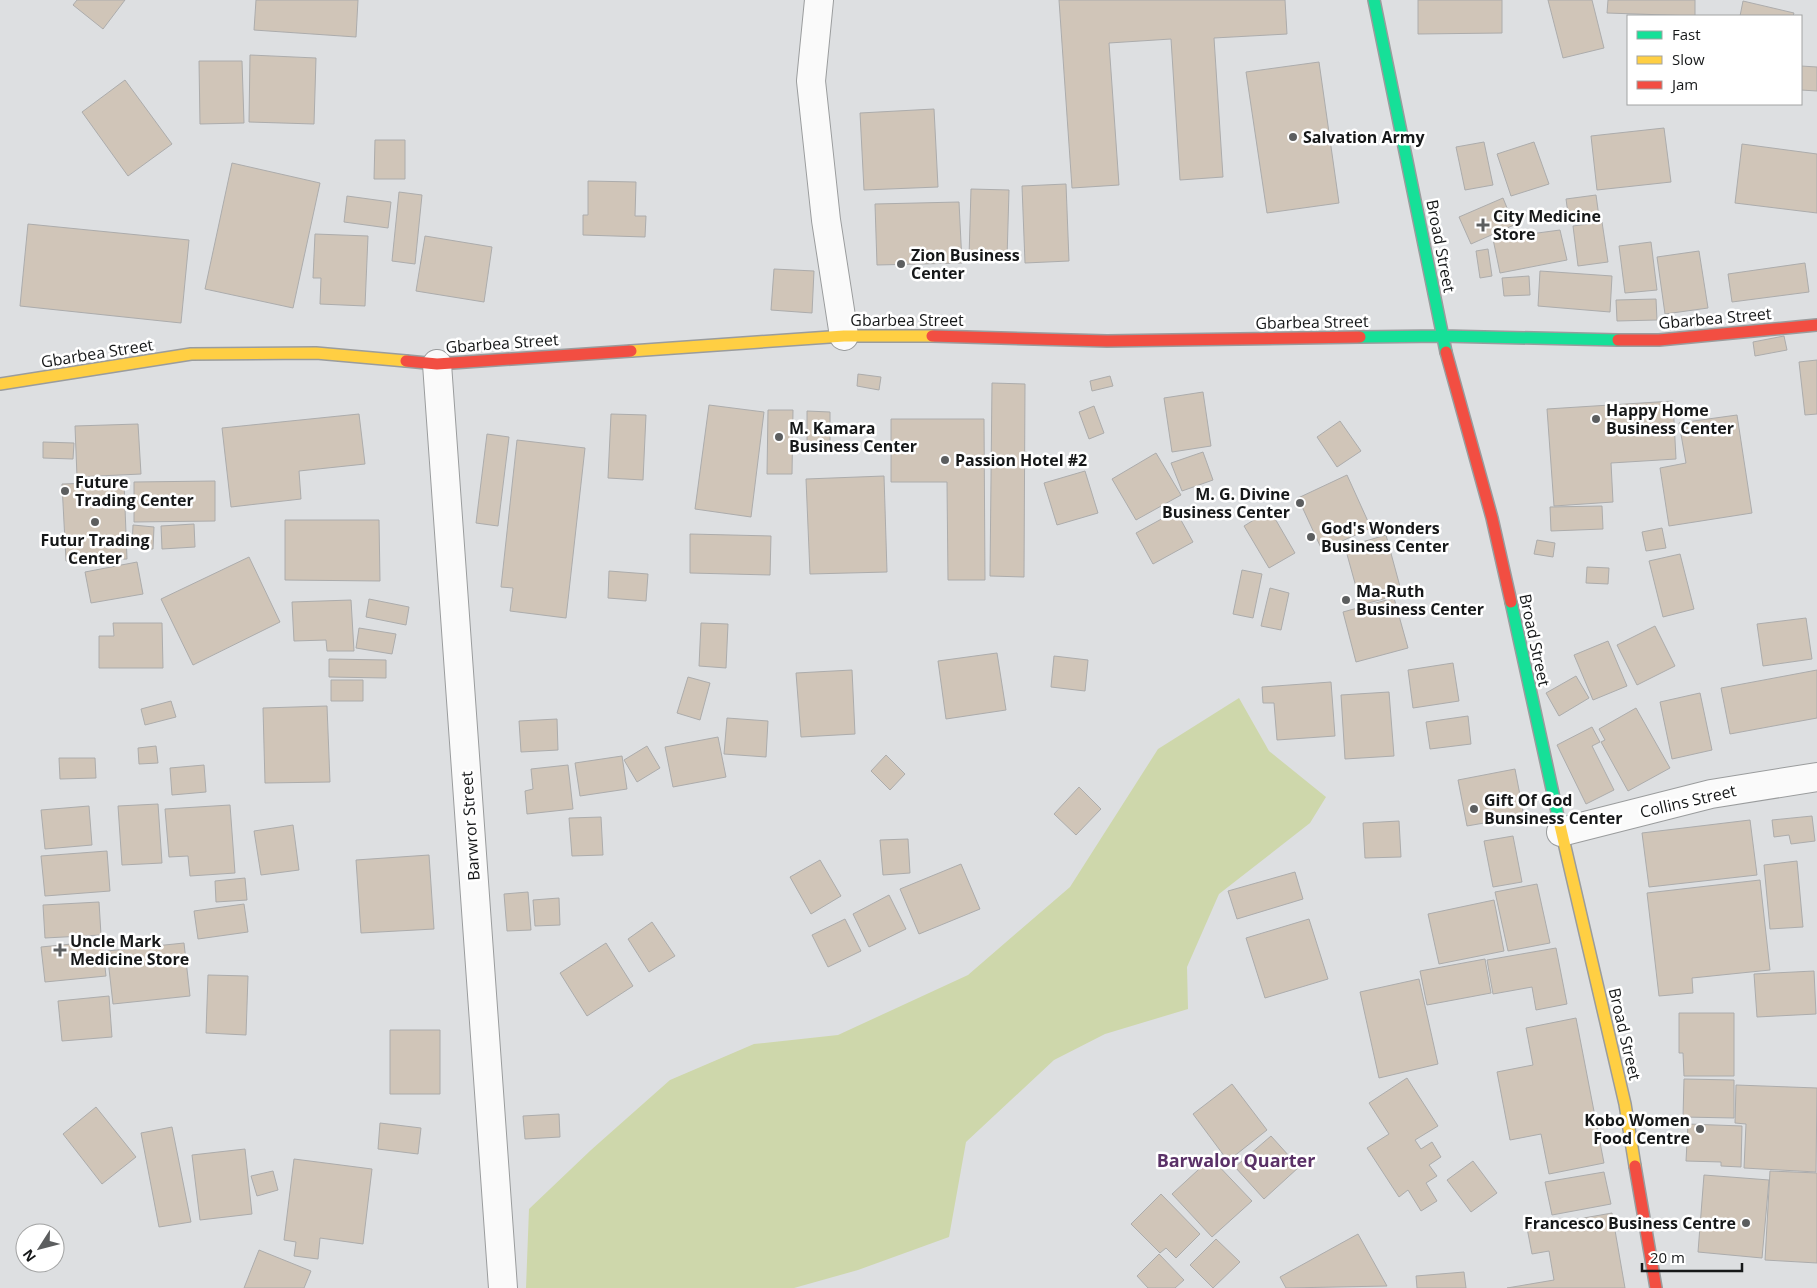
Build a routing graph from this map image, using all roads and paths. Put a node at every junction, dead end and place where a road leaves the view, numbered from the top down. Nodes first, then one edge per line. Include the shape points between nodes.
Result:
1 (818, 0) edge
2 (1374, 0) edge
3 (1817, 325) edge
4 (844, 336) junction
5 (1442, 336) junction
6 (437, 364) junction
7 (0, 384) edge
8 (1817, 777) edge
9 (1560, 832) junction
10 (503, 1288) edge
11 (1656, 1288) edge

1 - 4 street via 812,81 826,220
2 - 5 street, Broad Street
3 - 5 street, Gbarbea Street via 1659,340
4 - 5 street, Gbarbea Street via 895,334 1107,341
4 - 6 street, Gbarbea Street
5 - 9 street, Broad Street via 1492,518
6 - 7 street, Gbarbea Street via 316,353 191,354
6 - 10 street, Barwror Street
8 - 9 street, Collins Street via 1711,794
9 - 11 street, Broad Street via 1625,1104

